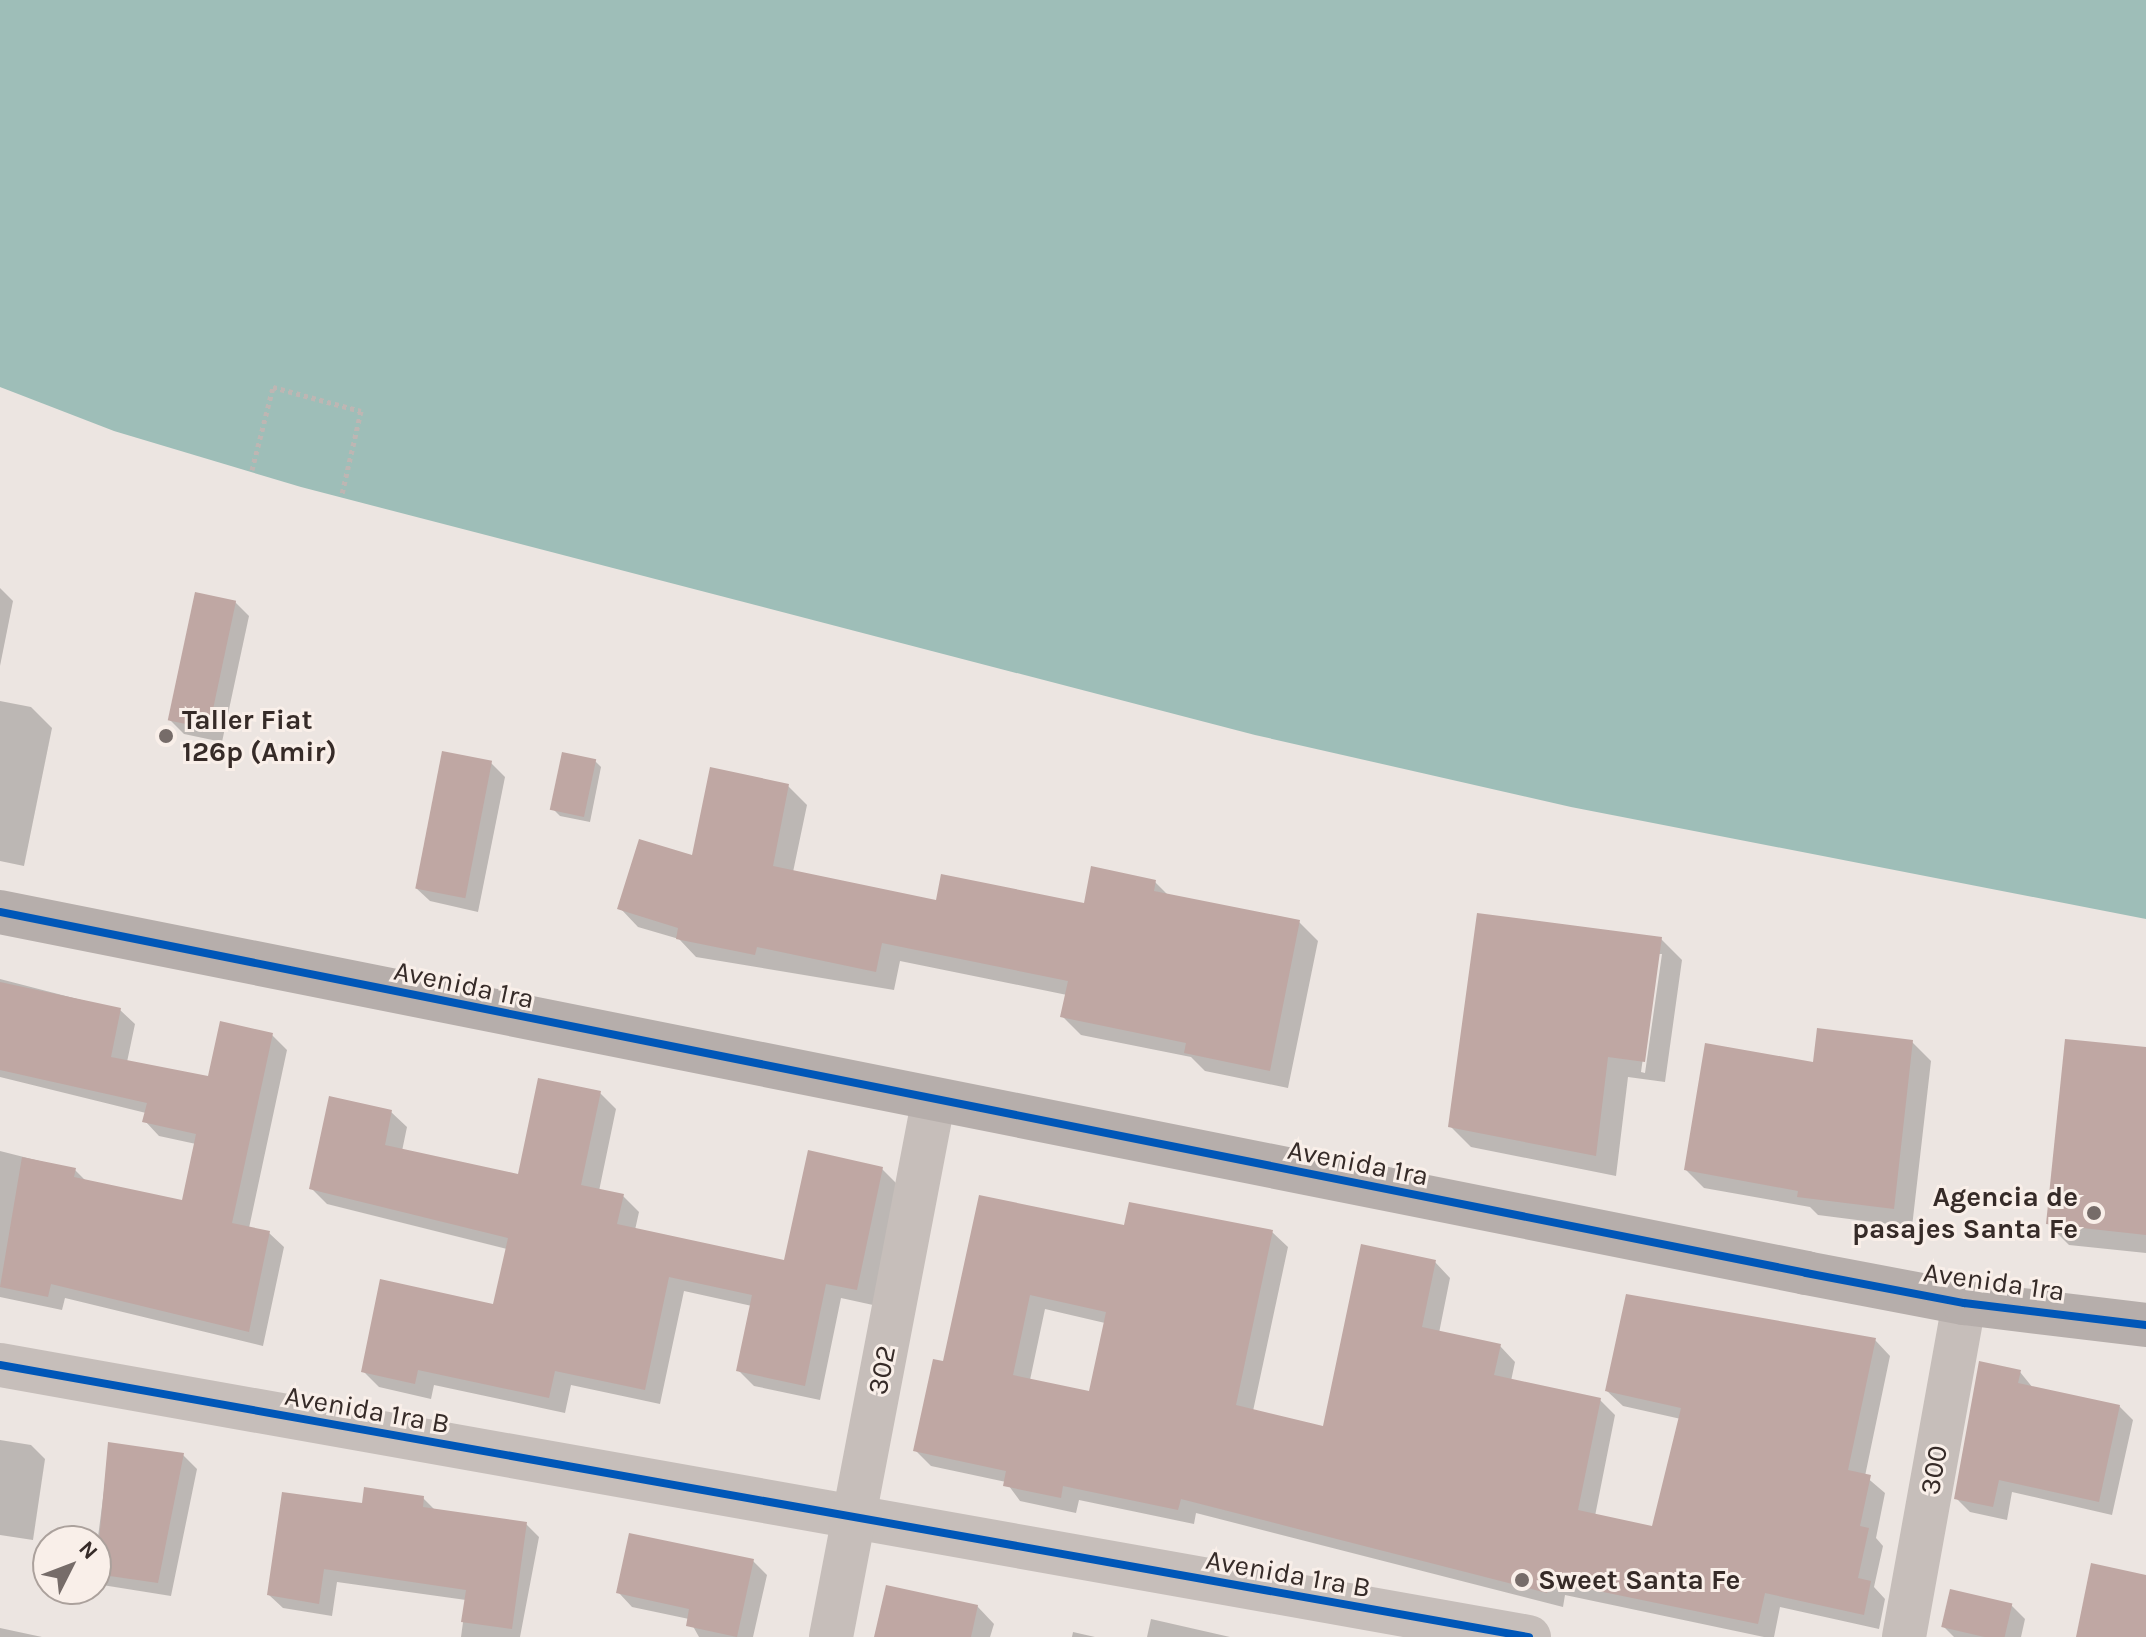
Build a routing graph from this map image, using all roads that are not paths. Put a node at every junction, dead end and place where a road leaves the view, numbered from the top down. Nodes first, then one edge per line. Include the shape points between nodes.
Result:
1 (0, 912) edge
2 (933, 1103) junction
3 (1964, 1303) junction
4 (2146, 1325) edge
5 (0, 1365) edge
6 (854, 1522) junction
7 (831, 1637) edge
8 (1529, 1637) edge
9 (1904, 1637) edge

1 - 2 street, Avenida 1ra
2 - 3 street, Avenida 1ra
2 - 6 street, 302
3 - 4 street, Avenida 1ra
3 - 9 street, 300
5 - 6 street, Avenida 1ra B
6 - 7 street, 302
6 - 8 street, Avenida 1ra B

